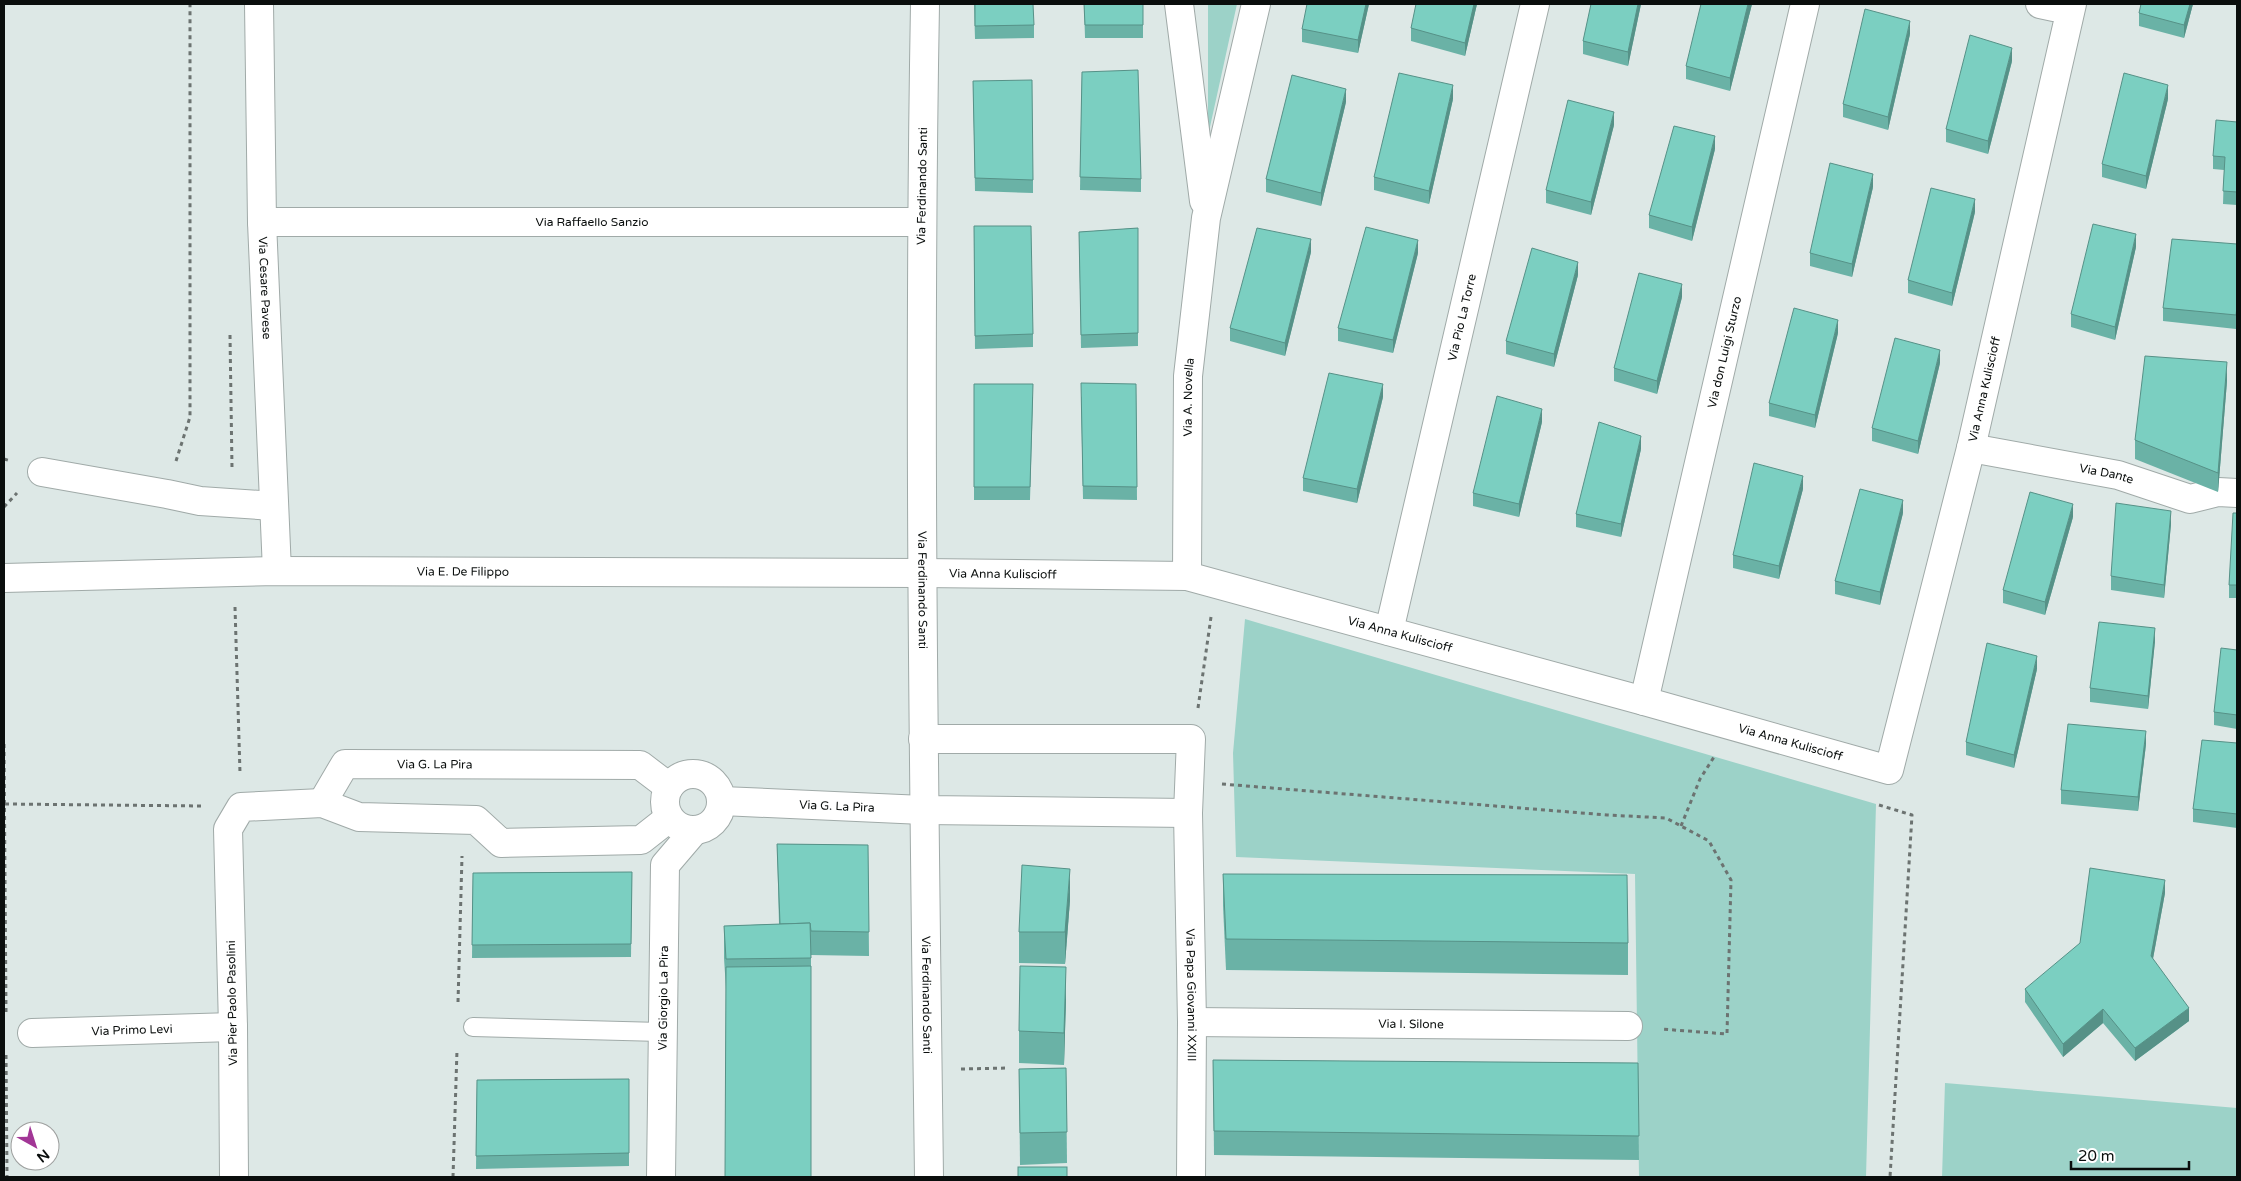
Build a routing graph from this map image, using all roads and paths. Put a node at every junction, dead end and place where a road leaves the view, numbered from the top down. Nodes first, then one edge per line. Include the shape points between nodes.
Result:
1 (190, 4) edge
2 (260, 4) edge
3 (924, 4) edge
4 (1179, 4) edge
5 (1256, 4) edge
6 (1535, 4) edge
7 (1805, 4) edge
8 (2040, 4) edge
9 (2067, 4) edge
10 (2072, 4) edge
11 (1206, 218) junction
12 (262, 222) junction
13 (921, 222) junction
14 (230, 326) dead end
15 (1971, 448) junction
16 (42, 472) dead end
17 (167, 494) junction
18 (2237, 494) edge
19 (232, 504) junction
20 (274, 506) junction
21 (277, 570) junction
22 (233, 571) junction
23 (922, 573) junction
24 (1187, 576) junction
25 (4, 578) edge
26 (1212, 611) dead end
27 (1389, 631) junction
28 (1644, 701) junction
29 (1197, 715) dead end
30 (923, 739) junction
31 (4, 744) edge
32 (1705, 754) dead end
33 (1714, 757) junction
34 (1724, 760) dead end
35 (1188, 782) junction
36 (669, 787) junction
37 (722, 801) junction
38 (322, 803) junction
39 (5, 804) edge
40 (1876, 804) dead end
41 (923, 810) junction
42 (1188, 813) junction
43 (234, 818) junction
44 (669, 818) junction
45 (1681, 826) junction
46 (694, 831) junction
47 (463, 847) dead end
48 (458, 1007) dead end
49 (6, 1020) dead end
50 (1192, 1022) junction
51 (1628, 1026) joint
52 (233, 1027) junction
53 (473, 1027) dead end
54 (661, 1032) junction
55 (32, 1033) dead end
56 (457, 1047) dead end
57 (6, 1050) dead end
58 (1008, 1068) dead end
59 (928, 1069) junction
60 (7, 1177) edge
61 (234, 1177) edge
62 (453, 1177) edge
63 (661, 1177) edge
64 (930, 1177) edge
65 (1191, 1177) edge
66 (1890, 1177) edge

1 - 17 path via 190,417
2 - 12 street, Via Cesare Pavese
3 - 13 street, Via Ferdinando Santi
4 - 11 street, Via A. Novella
5 - 11 street, Via A. Novella
6 - 27 street, Via Pio La Torre
7 - 28 street, Via don Luigi Sturzo
8 - 9 street via 2054,8
10 - 15 street, Via Anna Kuliscioff
11 - 24 street, Via A. Novella via 1188,376
12 - 13 street, Via Raffaello Sanzio
12 - 20 street, Via Cesare Pavese
13 - 23 street, Via Ferdinando Santi
14 - 19 path
15 - 18 street, Via Dante via 2118,475 2190,499 2218,492
15 - 28 street, Via Anna Kuliscioff via 1889,770
16 - 17 street
17 - 19 street
19 - 20 street
20 - 21 street, Via Cesare Pavese
21 - 22 street, Via E. De Filippo
21 - 23 street, Via E. De Filippo
22 - 25 street, Via E. De Filippo
22 - 43 path
23 - 24 street, Via Anna Kuliscioff
23 - 30 street, Via Ferdinando Santi
24 - 27 street, Via Anna Kuliscioff
26 - 29 path
27 - 28 street, Via Anna Kuliscioff
30 - 35 street, Via Papa Giovanni XXIII via 1191,739
30 - 41 street, Via Ferdinando Santi
31 - 39 path
32 - 33 path
33 - 34 path
33 - 45 path via 1700,778
35 - 42 street, Via Papa Giovanni XXIII
35 - 45 path via 1666,818
36 - 37 street via 686,774 696,774 714,783
36 - 38 street, Via G. La Pira via 640,765 345,764
36 - 44 street via 665,799
37 - 41 street, Via G. La Pira
37 - 46 street via 718,816 712,823
38 - 43 street
38 - 44 street via 359,818 476,820 501,844 641,840
39 - 43 path
39 - 49 path
40 - 66 path via 1912,816
41 - 42 street
41 - 59 street, Via Ferdinando Santi
42 - 50 street, Via Papa Giovanni XXIII
43 - 52 street, Via Pier Paolo Pasolini
44 - 46 street via 684,830
45 - 51 path via 1709,841 1731,880 1727,1034
46 - 54 street, Via Giorgio La Pira via 665,865
47 - 48 path
50 - 51 street, Via I. Silone
50 - 65 street, Via Papa Giovanni XXIII
52 - 55 street, Via Primo Levi
52 - 61 street, Via Pier Paolo Pasolini
53 - 54 lane
54 - 63 street, Via Giorgio La Pira
56 - 62 path
57 - 60 path
58 - 59 path
59 - 64 street, Via Ferdinando Santi

